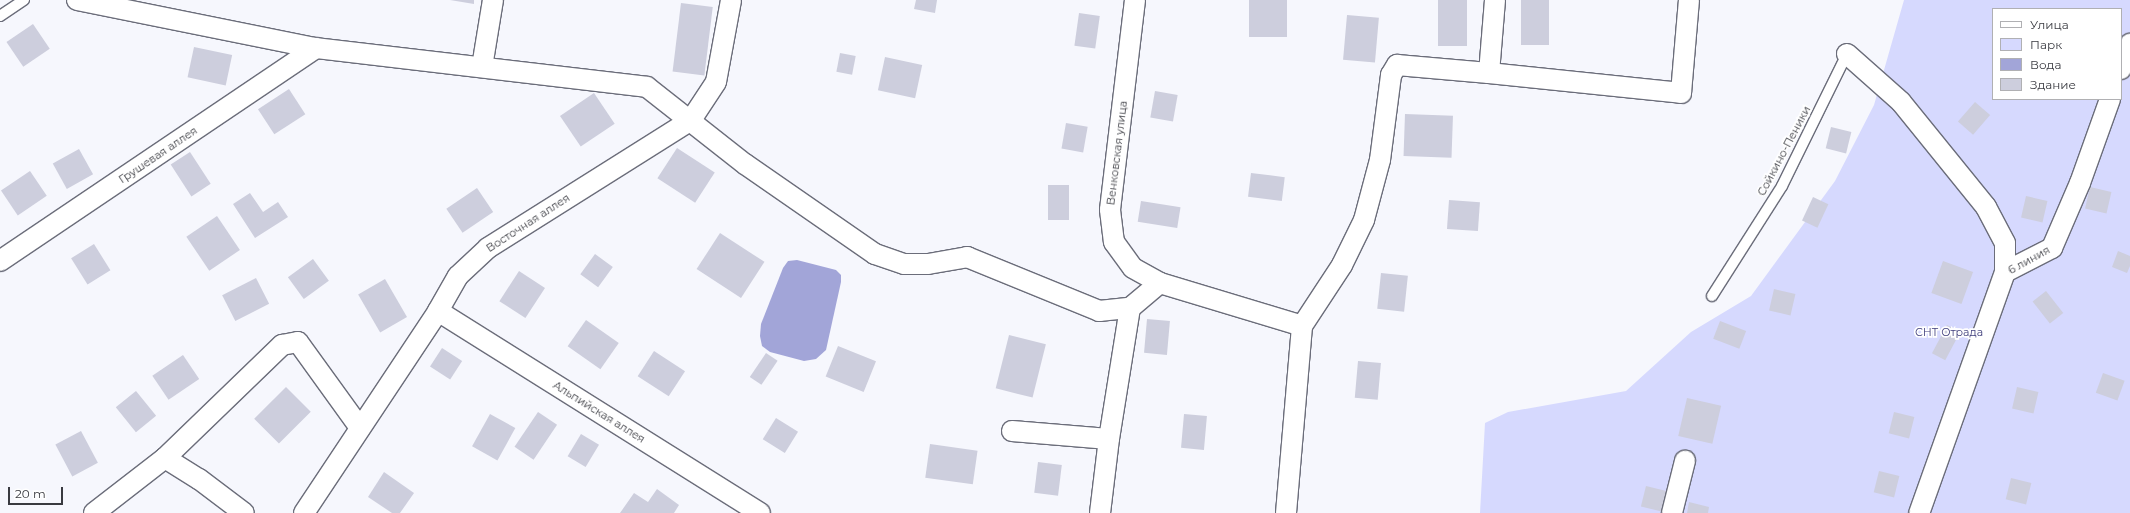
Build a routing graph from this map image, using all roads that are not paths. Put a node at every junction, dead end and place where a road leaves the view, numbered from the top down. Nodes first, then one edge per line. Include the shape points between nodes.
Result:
1 (24, 0) edge
2 (77, 0) edge
3 (493, 0) edge
4 (731, 0) edge
5 (1135, 0) edge
6 (1495, 0) edge
7 (1689, 0) edge
8 (0, 16) edge
9 (2130, 44) edge
10 (316, 48) junction
11 (1847, 54) joint
12 (2122, 66) edge
13 (482, 67) junction
14 (1489, 73) junction
15 (2110, 100) edge
16 (691, 120) junction
17 (0, 262) edge
18 (2005, 272) junction
19 (1160, 283) junction
20 (1712, 296) dead end
21 (1130, 308) junction
22 (438, 310) junction
23 (1302, 326) junction
24 (360, 428) junction
25 (1012, 431) dead end
26 (1109, 439) junction
27 (165, 458) junction
28 (1685, 461) dead end
29 (94, 513) edge
30 (244, 513) edge
31 (304, 513) edge
32 (760, 513) edge
33 (1100, 513) edge
34 (1286, 513) edge
35 (1672, 513) edge
36 (1919, 513) edge

1 - 8 lane
2 - 10 street
3 - 13 street
4 - 16 street, Восточная аллея via 716,82
5 - 19 street, Венковская улица via 1110,210 1114,242 1132,268
6 - 14 street
7 - 14 street via 1681,93
9 - 12 street
10 - 13 street
10 - 17 street, Грушевая аллея
11 - 18 street via 1901,102 1986,207 2005,243
11 - 20 lane, Сойкино-Пеники via 1782,186
13 - 16 street via 647,87
14 - 23 street via 1397,65 1391,75 1380,160 1364,220 1342,265
15 - 18 street, 6 линия via 2080,183 2052,248
16 - 21 street via 745,164 875,254 904,264 928,264 967,257 1099,311
16 - 22 street, Восточная аллея via 488,248 458,276
18 - 36 street, 6 линия
19 - 21 street
19 - 23 street, Венковская улица
21 - 26 street
22 - 24 street, Восточная аллея
22 - 32 street, Альпийская аллея
23 - 34 street
24 - 27 street via 298,342 282,345
24 - 31 street, Восточная аллея
25 - 26 street
26 - 33 street
27 - 29 street
27 - 30 street via 199,479
28 - 35 street

